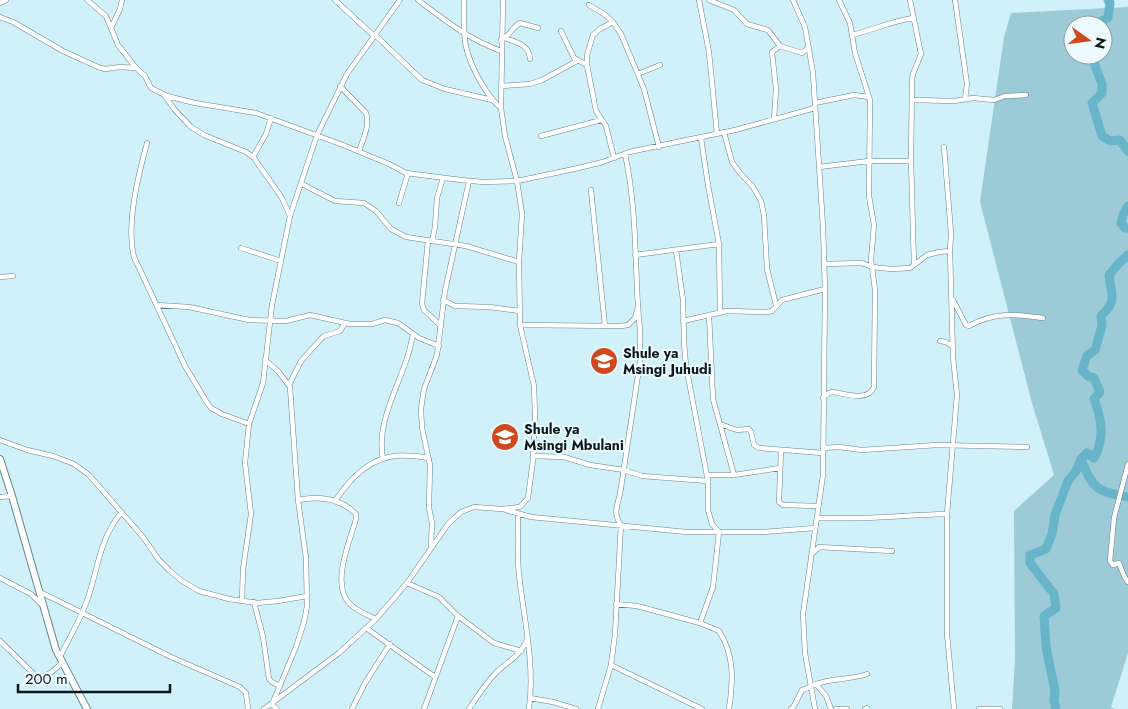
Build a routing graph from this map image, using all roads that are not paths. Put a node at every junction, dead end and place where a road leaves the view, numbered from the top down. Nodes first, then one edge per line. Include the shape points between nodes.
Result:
1 (5, 0) edge
2 (88, 0) edge
3 (122, 0) edge
4 (335, 0) edge
5 (400, 0) edge
6 (418, 0) edge
7 (464, 0) edge
8 (502, 0) edge
9 (699, 0) edge
10 (709, 0) edge
11 (794, 0) edge
12 (839, 0) edge
13 (910, 0) edge
14 (955, 0) edge
15 (0, 3) edge
16 (589, 5) dead end
17 (0, 17) edge
18 (913, 18) junction
19 (613, 22) junction
20 (111, 27) junction
21 (538, 28) dead end
22 (561, 31) dead end
23 (464, 34) junction
24 (852, 35) junction
25 (374, 36) junction
26 (503, 39) junction
27 (780, 46) junction
28 (809, 47) junction
29 (501, 51) junction
30 (530, 59) dead end
31 (577, 61) junction
32 (587, 65) junction
33 (660, 65) dead end
34 (136, 68) junction
35 (638, 74) junction
36 (340, 86) junction
37 (501, 86) junction
38 (165, 96) junction
39 (869, 96) junction
40 (1026, 96) dead end
41 (965, 99) junction
42 (492, 100) junction
43 (912, 100) junction
44 (815, 105) junction
45 (501, 108) junction
46 (271, 118) junction
47 (774, 119) junction
48 (601, 120) junction
49 (724, 132) junction
50 (717, 134) junction
51 (317, 135) junction
52 (541, 136) dead end
53 (701, 138) junction
54 (147, 143) dead end
55 (659, 146) junction
56 (944, 147) dead end
57 (359, 151) junction
58 (625, 154) junction
59 (253, 156) junction
60 (614, 158) junction
61 (869, 161) junction
62 (911, 161) junction
63 (819, 167) junction
64 (408, 173) junction
65 (443, 178) junction
66 (469, 181) junction
67 (517, 181) junction
68 (302, 184) junction
69 (591, 190) dead end
70 (399, 203) dead end
71 (290, 216) junction
72 (430, 240) junction
73 (456, 244) junction
74 (719, 244) junction
75 (241, 248) dead end
76 (676, 250) junction
77 (950, 252) junction
78 (635, 255) junction
79 (281, 261) junction
80 (519, 262) junction
81 (824, 264) junction
82 (914, 265) junction
83 (872, 267) junction
84 (14, 276) dead end
85 (0, 278) edge
86 (825, 289) junction
87 (952, 295) junction
88 (443, 300) junction
89 (157, 305) junction
90 (776, 305) junction
91 (638, 307) junction
92 (520, 311) junction
93 (720, 313) junction
94 (709, 315) junction
95 (1043, 318) dead end
96 (270, 321) junction
97 (683, 321) junction
98 (345, 323) junction
99 (520, 325) junction
100 (441, 326) junction
101 (606, 326) junction
102 (413, 335) junction
103 (940, 341) dead end
104 (439, 346) junction
105 (952, 346) junction
106 (265, 360) junction
107 (289, 385) junction
108 (823, 398) junction
109 (248, 424) junction
110 (720, 424) junction
111 (0, 440) edge
112 (954, 445) junction
113 (1027, 447) dead end
114 (781, 451) junction
115 (823, 451) junction
116 (533, 456) junction
117 (428, 458) junction
118 (0, 459) edge
119 (383, 459) junction
120 (1128, 464) edge
121 (780, 468) junction
122 (623, 470) junction
123 (734, 475) junction
124 (708, 478) junction
125 (12, 496) junction
126 (0, 497) edge
127 (298, 500) junction
128 (335, 501) junction
129 (818, 506) junction
130 (502, 509) junction
131 (121, 513) junction
132 (518, 514) junction
133 (947, 514) junction
134 (817, 518) junction
135 (621, 525) junction
136 (816, 528) junction
137 (719, 532) junction
138 (431, 548) junction
139 (892, 551) dead end
140 (812, 554) junction
141 (0, 578) edge
142 (1128, 582) edge
143 (407, 583) junction
144 (39, 592) junction
145 (307, 596) junction
146 (242, 601) junction
147 (254, 602) junction
148 (616, 604) junction
149 (43, 606) junction
150 (82, 613) junction
151 (458, 616) junction
152 (376, 619) junction
153 (700, 624) junction
154 (366, 628) junction
155 (528, 638) junction
156 (0, 641) edge
157 (390, 644) junction
158 (522, 650) junction
159 (61, 660) junction
160 (611, 665) junction
161 (867, 674) dead end
162 (435, 677) junction
163 (813, 685) junction
164 (280, 686) junction
165 (530, 698) junction
166 (272, 703) junction
167 (87, 709) edge
168 (248, 709) edge
169 (264, 709) edge
170 (277, 709) edge
171 (352, 709) edge
172 (424, 709) edge
173 (469, 709) edge
174 (529, 709) edge
175 (576, 709) edge
176 (598, 709) edge
177 (702, 709) edge
178 (728, 709) edge
179 (791, 709) edge
180 (815, 709) edge
181 (831, 709) edge
182 (836, 709) edge
183 (847, 709) edge
184 (954, 709) edge
185 (979, 709) edge
186 (1000, 709) edge

1 - 15 street
2 - 20 street via 106,16
3 - 20 street
4 - 25 street
5 - 25 street
6 - 23 street
7 - 23 street
8 - 26 street
9 - 50 street via 709,52
10 - 27 street via 734,10 747,24 768,30
11 - 28 street
12 - 24 street
13 - 18 street
14 - 41 street via 967,84
16 - 19 street
17 - 34 street via 98,67
18 - 24 street
18 - 43 street via 921,54 912,76
19 - 32 street via 593,35
19 - 35 street
20 - 34 street via 118,45
21 - 26 street via 520,23
22 - 31 street
23 - 29 street
23 - 42 street via 468,58
24 - 39 street
25 - 36 street
25 - 42 street via 422,80
26 - 29 street
26 - 30 street via 525,46
27 - 28 street via 802,53
27 - 47 street via 772,52 776,89
28 - 44 street
29 - 37 street
31 - 32 street
31 - 37 street via 530,84
32 - 48 street via 594,104
33 - 35 street
34 - 38 street via 151,88
35 - 55 street
36 - 51 street
36 - 57 street via 368,118
37 - 45 street
38 - 46 street via 256,112
38 - 59 street via 191,127
39 - 44 street via 854,95
39 - 61 street
40 - 41 street
41 - 43 street
42 - 45 street
43 - 62 street
44 - 47 street
44 - 63 street
45 - 67 street
46 - 51 street
46 - 59 street
47 - 49 street
48 - 52 street
48 - 60 street via 609,134
49 - 50 street
49 - 90 street via 732,162 754,187 761,201 766,269
50 - 53 street
51 - 57 street
51 - 68 street
53 - 55 street
53 - 74 street
54 - 89 street via 135,196 132,247
55 - 58 street
56 - 77 street
57 - 64 street
58 - 60 street
58 - 78 street via 634,208
59 - 71 street via 282,198
60 - 67 street
61 - 62 street
61 - 63 street
61 - 83 street via 869,196 874,225
62 - 82 street
63 - 81 street
64 - 65 street
64 - 70 street
65 - 66 street
65 - 72 street
66 - 67 street
66 - 73 street
67 - 80 street via 522,214
68 - 71 street
68 - 72 street via 335,201 364,203 398,234
69 - 101 street
71 - 79 street
72 - 73 street
72 - 100 street via 422,304 429,316
73 - 80 street
73 - 88 street
74 - 76 street
74 - 93 street
75 - 79 street
76 - 78 street
76 - 97 street
77 - 82 street via 927,255
77 - 87 street
78 - 91 street
79 - 96 street
80 - 92 street
81 - 83 street via 858,262
81 - 86 street
82 - 83 street via 897,269
83 - 108 street via 875,290 873,389 866,396 833,392
84 - 85 street
86 - 90 street via 790,297
86 - 108 street
87 - 95 street via 961,318 969,326 991,316 1014,314
87 - 105 street
88 - 92 street via 455,306
88 - 100 street
89 - 96 street via 189,307 249,320
89 - 109 street via 185,366 206,402 222,414
90 - 93 street via 767,312
91 - 101 street via 635,318 628,325
91 - 122 street via 640,362
92 - 99 street
93 - 94 street
94 - 97 street
94 - 110 street via 713,399
96 - 98 street via 310,315
96 - 106 street
97 - 124 street via 686,366
98 - 102 street via 392,321
98 - 107 street via 340,330 319,340
99 - 101 street
99 - 116 street via 534,386
100 - 104 street
102 - 104 street
102 - 119 street via 385,423
103 - 105 street
104 - 117 street via 424,389 421,409
105 - 112 street via 957,395
106 - 107 street
106 - 109 street via 261,390
107 - 127 street
108 - 115 street
109 - 146 street via 244,463 251,514
110 - 114 street via 737,430 749,429 756,447
110 - 123 street
111 - 131 street via 74,464 89,475
112 - 113 street
112 - 115 street via 862,450 839,447
112 - 133 street
114 - 115 street
114 - 121 street
115 - 129 street
116 - 122 street via 564,457
116 - 130 street via 526,502 520,507
117 - 119 street via 404,456
117 - 138 street
118 - 125 street
119 - 128 street via 359,473
120 - 142 street via 1114,518 1110,561 1113,565 1119,563
121 - 123 street
121 - 129 street via 780,503
122 - 124 street via 642,476
122 - 135 street via 616,510 616,519
123 - 124 street
124 - 137 street via 710,518
125 - 126 street
125 - 144 street
127 - 128 street via 326,498
127 - 145 street via 306,550
128 - 152 street via 356,514 343,560 344,596 349,604
129 - 134 street
130 - 132 street
130 - 138 street via 474,507 461,512
131 - 146 street via 182,581 200,591
131 - 150 street via 105,538
132 - 135 street
132 - 155 street via 519,574
133 - 134 street
133 - 184 street via 947,634
134 - 136 street
135 - 137 street
135 - 148 street
136 - 137 street
136 - 140 street
137 - 153 street via 713,587
138 - 143 street
139 - 140 street via 819,546
140 - 163 street via 804,614 806,653
141 - 149 street via 31,594
143 - 151 street via 437,596
143 - 152 street
144 - 149 street
144 - 150 street
145 - 147 street
145 - 164 street via 300,637
146 - 147 street
147 - 164 street via 269,679
148 - 153 street via 637,606
148 - 160 street
149 - 159 street
150 - 159 street
150 - 168 street via 240,687 246,693
151 - 158 street via 494,643
151 - 162 street
152 - 154 street
153 - 178 street via 719,631 728,650 733,681
154 - 157 street
154 - 166 street via 339,653
155 - 158 street
155 - 165 street
156 - 159 street via 37,677 48,675
157 - 162 street
157 - 171 street
158 - 173 street via 495,673
159 - 167 street
160 - 176 street
160 - 177 street
161 - 163 street
162 - 172 street
163 - 179 street via 802,690
163 - 180 street
163 - 181 street via 826,696
164 - 166 street
165 - 174 street
165 - 175 street
166 - 169 street
166 - 170 street
182 - 183 street
185 - 186 street

